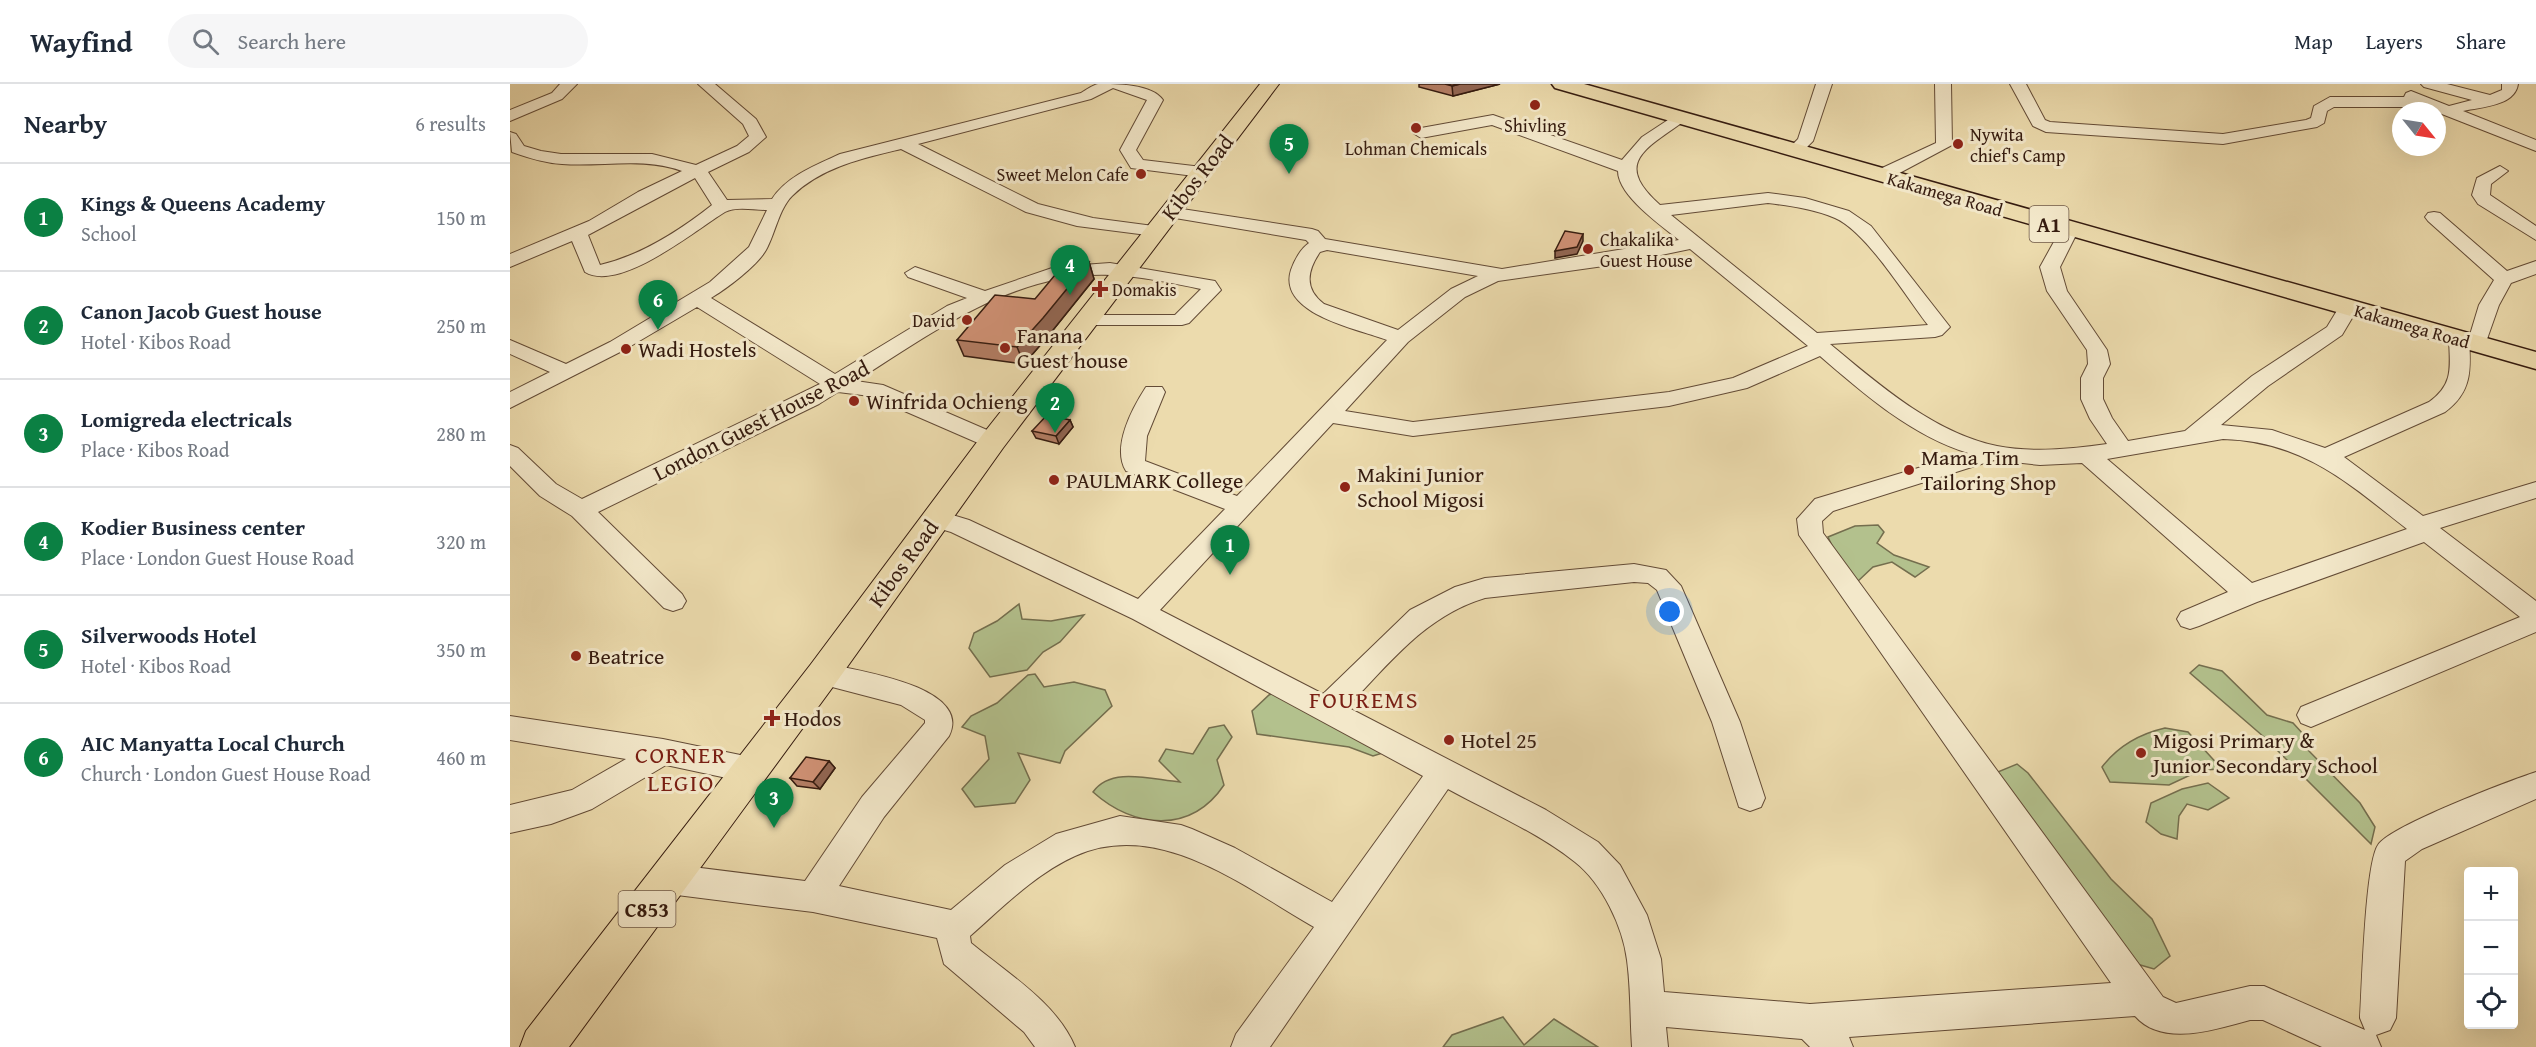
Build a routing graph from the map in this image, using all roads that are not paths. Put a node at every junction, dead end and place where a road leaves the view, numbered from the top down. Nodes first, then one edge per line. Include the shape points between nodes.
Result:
1 (569, 84) edge
2 (706, 84) edge
3 (1110, 84) edge
4 (1115, 84) edge
5 (1270, 84) edge
6 (1562, 84) edge
7 (1570, 84) edge
8 (1824, 84) edge
9 (1942, 84) edge
10 (2018, 84) edge
11 (2429, 84) edge
12 (2510, 84) edge
13 (2390, 86) dead end
14 (2492, 99) junction
15 (2392, 102) edge
16 (2425, 102) edge
17 (2446, 111) joint
18 (510, 116) edge
19 (1677, 118) junction
20 (1421, 133) dead end
21 (510, 137) edge
22 (903, 143) junction
23 (2536, 146) edge
24 (1797, 148) junction
25 (1627, 168) junction
26 (2500, 171) dead end
27 (698, 172) junction
28 (1202, 172) junction
29 (1886, 173) junction
30 (778, 204) junction
31 (723, 206) junction
32 (1655, 211) junction
33 (2434, 217) dead end
34 (1162, 221) junction
35 (2070, 230) junction
36 (578, 233) junction
37 (2536, 234) edge
38 (1695, 243) junction
39 (1320, 244) junction
40 (510, 261) edge
41 (2536, 267) edge
42 (1125, 270) junction
43 (915, 273) dead end
44 (1503, 274) junction
45 (2504, 279) junction
46 (984, 297) junction
47 (698, 299) junction
48 (2348, 308) junction
49 (1088, 319) junction
50 (1401, 338) junction
51 (2469, 339) junction
52 (1817, 344) junction
53 (510, 346) edge
54 (2536, 356) edge
55 (2536, 361) edge
56 (567, 372) junction
57 (837, 385) junction
58 (1154, 392) dead end
59 (510, 401) edge
60 (1331, 416) junction
61 (2191, 437) junction
62 (993, 441) junction
63 (2122, 449) junction
64 (510, 453) edge
65 (1993, 453) junction
66 (2088, 455) junction
67 (2327, 456) junction
68 (2536, 490) edge
69 (1240, 506) junction
70 (581, 510) junction
71 (936, 519) junction
72 (2423, 529) junction
73 (2248, 595) junction
74 (673, 601) dead end
75 (1142, 612) junction
76 (2535, 615) edge
77 (2190, 619) dead end
78 (823, 674) junction
79 (1325, 710) junction
80 (2311, 715) dead end
81 (510, 728) edge
82 (663, 752) junction
83 (750, 770) junction
84 (1443, 772) junction
85 (2536, 785) edge
86 (1750, 798) dead end
87 (510, 819) edge
88 (669, 879) junction
89 (813, 897) junction
90 (1337, 923) junction
91 (956, 927) junction
92 (2140, 998) junction
93 (1648, 1008) junction
94 (2378, 1018) dead end
95 (1810, 1022) junction
96 (543, 1047) edge
97 (1057, 1047) edge
98 (1250, 1047) edge
99 (1650, 1047) edge
100 (1835, 1047) edge
101 (2363, 1047) edge

1 - 18 street via 557,96
2 - 27 street via 750,122 758,137
3 - 22 street via 1086,96
4 - 28 street via 1155,100 1128,150 1137,165
5 - 28 main road, Kibos Road / C853
6 - 19 highway, Kakamega Road / A1
7 - 24 highway, Kakamega Road / A1
8 - 24 street via 1805,141
9 - 29 street via 1944,145
10 - 15 street via 2039,123 2046,126 2204,139 2311,124 2330,102
11 - 14 street
12 - 14 street via 2509,92
13 - 16 street
14 - 17 street
17 - 23 street
19 - 25 street via 1635,153
19 - 35 highway, Kakamega Road / A1
20 - 25 street via 1493,120
21 - 27 street via 518,149 539,155 657,161
22 - 30 street via 828,165 794,185
22 - 34 street via 1052,215 1104,225
24 - 29 highway, Kakamega Road / A1
25 - 32 street via 1627,180 1634,191
26 - 37 street via 2483,182 2481,195
27 - 31 street
27 - 36 street via 644,196
28 - 34 main road, Kibos Road / C853
29 - 51 highway, Kakamega Road / A1
30 - 31 street
30 - 47 street via 757,250
31 - 36 street via 676,241 612,269 592,268
32 - 38 street
32 - 52 street via 1768,198 1837,213 1866,230 1940,327 1935,331
33 - 45 street
34 - 39 street via 1312,235
34 - 42 main road, Kibos Road / C853
35 - 48 highway, Kakamega Road / A1
35 - 63 street via 2050,267 2056,291 2097,350 2099,364 2092,378 2092,399
36 - 40 street
38 - 44 street
38 - 52 street
39 - 44 street
39 - 50 street via 1309,254 1299,275 1298,287 1306,301 1317,309
41 - 45 street
42 - 46 street, London Guest House Road via 1055,273
42 - 49 main road, Kibos Road / C853
42 - 49 street, London Guest House Road via 1200,283 1211,290 1182,319 1175,321
43 - 46 street
44 - 50 street via 1465,288
45 - 51 street
46 - 57 street, London Guest House Road via 948,314
47 - 56 street
47 - 57 street
48 - 51 highway, Kakamega Road / A1
48 - 61 street via 2335,331 2260,381
49 - 62 main road, Kibos Road / C853
50 - 60 street
51 - 54 highway, Kakamega Road / A1
51 - 55 highway, Kakamega Road / A1
51 - 67 street via 2459,385 2452,398
52 - 60 street via 1738,383 1669,399 1413,429
52 - 65 street via 1919,422
53 - 56 street
56 - 59 street
57 - 62 street via 875,390
57 - 70 street, London Guest House Road
58 - 69 street via 1134,437 1134,465
60 - 69 street
61 - 63 street
61 - 67 street via 2249,433
62 - 71 main road, Kibos Road / C853
63 - 66 street
64 - 70 street via 549,490
65 - 66 street via 2040,458
65 - 92 street via 1824,505 1809,519 1808,526
66 - 73 street
67 - 72 street
68 - 72 street
69 - 75 street
70 - 74 street
71 - 75 street via 960,526
71 - 78 main road, Kibos Road / C853
72 - 73 street
72 - 76 street
73 - 77 street
75 - 79 street
76 - 80 street
78 - 83 main road, Kibos Road / C853
78 - 89 street via 909,695 939,715 939,727 873,807
79 - 84 street
79 - 86 street via 1412,623 1455,597 1485,588 1652,574 1668,586 1726,722
81 - 82 street
82 - 83 street
82 - 87 street via 581,800
83 - 88 main road, Kibos Road / C853
84 - 90 street
84 - 93 street via 1587,852 1609,876 1635,926 1644,959
85 - 94 street via 2390,853
88 - 89 street
88 - 96 main road, Kibos Road / C853
89 - 91 street
90 - 91 street via 1224,858 1181,839 1119,830 1067,844 1017,876
90 - 98 street
91 - 97 street via 956,952 1036,1020
92 - 95 street
92 - 101 street via 2173,1021 2264,1003
93 - 95 street
93 - 99 street
95 - 100 street

